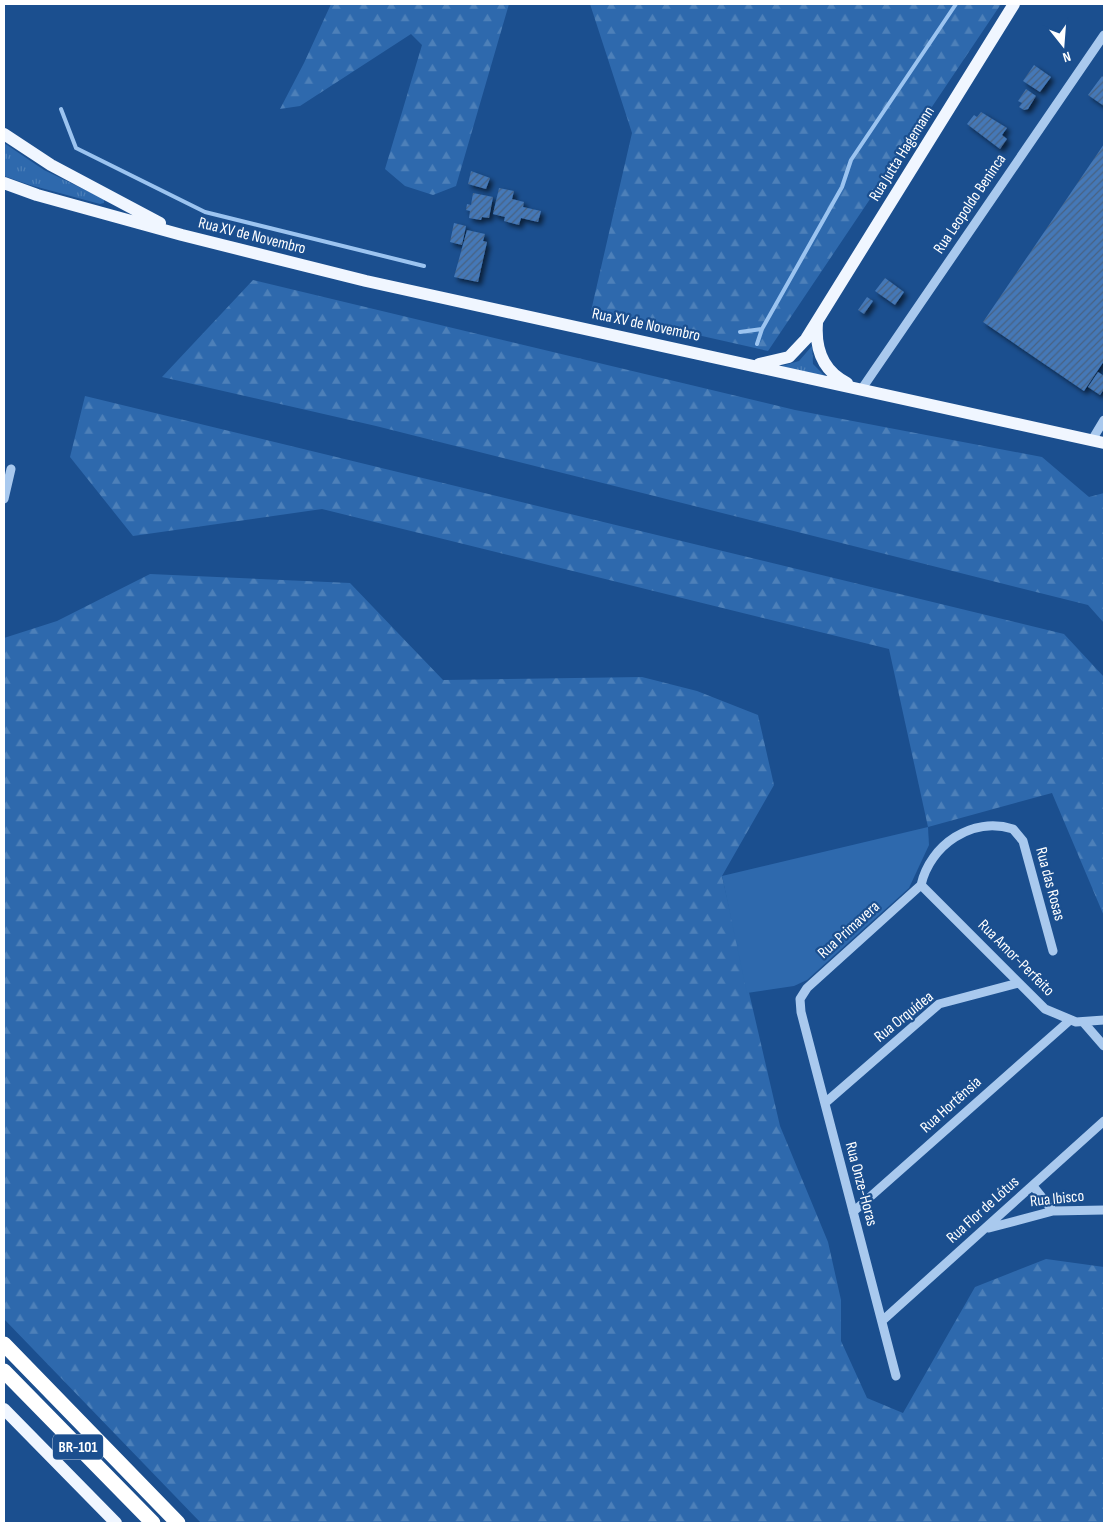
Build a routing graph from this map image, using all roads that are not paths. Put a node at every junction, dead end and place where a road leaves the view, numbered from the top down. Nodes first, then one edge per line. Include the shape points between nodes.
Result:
1 (1014, 4) edge
2 (1104, 35) edge
3 (4, 134) edge
4 (4, 184) edge
5 (182, 235) junction
6 (817, 320) junction
7 (752, 364) junction
8 (861, 390) junction
9 (1104, 420) edge
10 (1098, 441) edge
11 (11, 468) dead end
12 (4, 499) edge
13 (921, 886) junction
14 (1054, 951) dead end
15 (1018, 983) junction
16 (800, 999) joint
17 (1104, 1020) edge
18 (1069, 1021) junction
19 (1084, 1022) junction
20 (1104, 1046) edge
21 (824, 1103) junction
22 (1104, 1122) edge
23 (1033, 1186) junction
24 (1104, 1210) edge
25 (1053, 1211) junction
26 (853, 1212) junction
27 (985, 1229) junction
28 (882, 1321) junction
29 (4, 1344) edge
30 (4, 1371) edge
31 (896, 1376) dead end
32 (4, 1409) edge
33 (116, 1523) edge
34 (153, 1523) edge
35 (178, 1523) edge

1 - 6 main road, Rua Jutta Hagemann
2 - 8 street, Rua Leopoldo Beninca
3 - 5 main road, Rua XV de Novembro via 51,165
4 - 5 main road, Rua XV de Novembro
5 - 7 main road, Rua XV de Novembro via 384,285
6 - 7 main road, Rua Jutta Hagemann via 799,348 789,357
6 - 8 main road via 816,339 824,363 843,381
7 - 8 main road, Rua XV de Novembro
8 - 10 main road, Rua XV de Novembro
9 - 10 street
11 - 12 street
13 - 14 street, Rua das Rosas via 931,859 956,836 984,827 1013,829 1023,841
13 - 15 street, Rua Amor-Perfeito
13 - 16 street, Rua Primavera via 807,988
15 - 18 street, Rua Amor-Perfeito via 1046,1009
15 - 21 street, Rua Orquídea via 939,1004
16 - 21 street, Rua Onze-Horas via 800,1012
17 - 19 street, Rua Amor-Perfeito
18 - 19 street, Rua Amor-Perfeito
18 - 26 street, Rua Hortênsia
19 - 20 street
21 - 26 street, Rua Onze-Horas
22 - 23 street, Rua Flor de Lótus
23 - 25 street
23 - 27 street, Rua Flor de Lótus
24 - 25 street, Rua Ibisco
25 - 27 street, Rua Ibisco
26 - 28 street, Rua Onze-Horas
27 - 28 street, Rua Flor de Lótus
28 - 31 street, Rua Onze-Horas
29 - 35 highway, BR-101
30 - 34 highway, BR-101
32 - 33 main road

